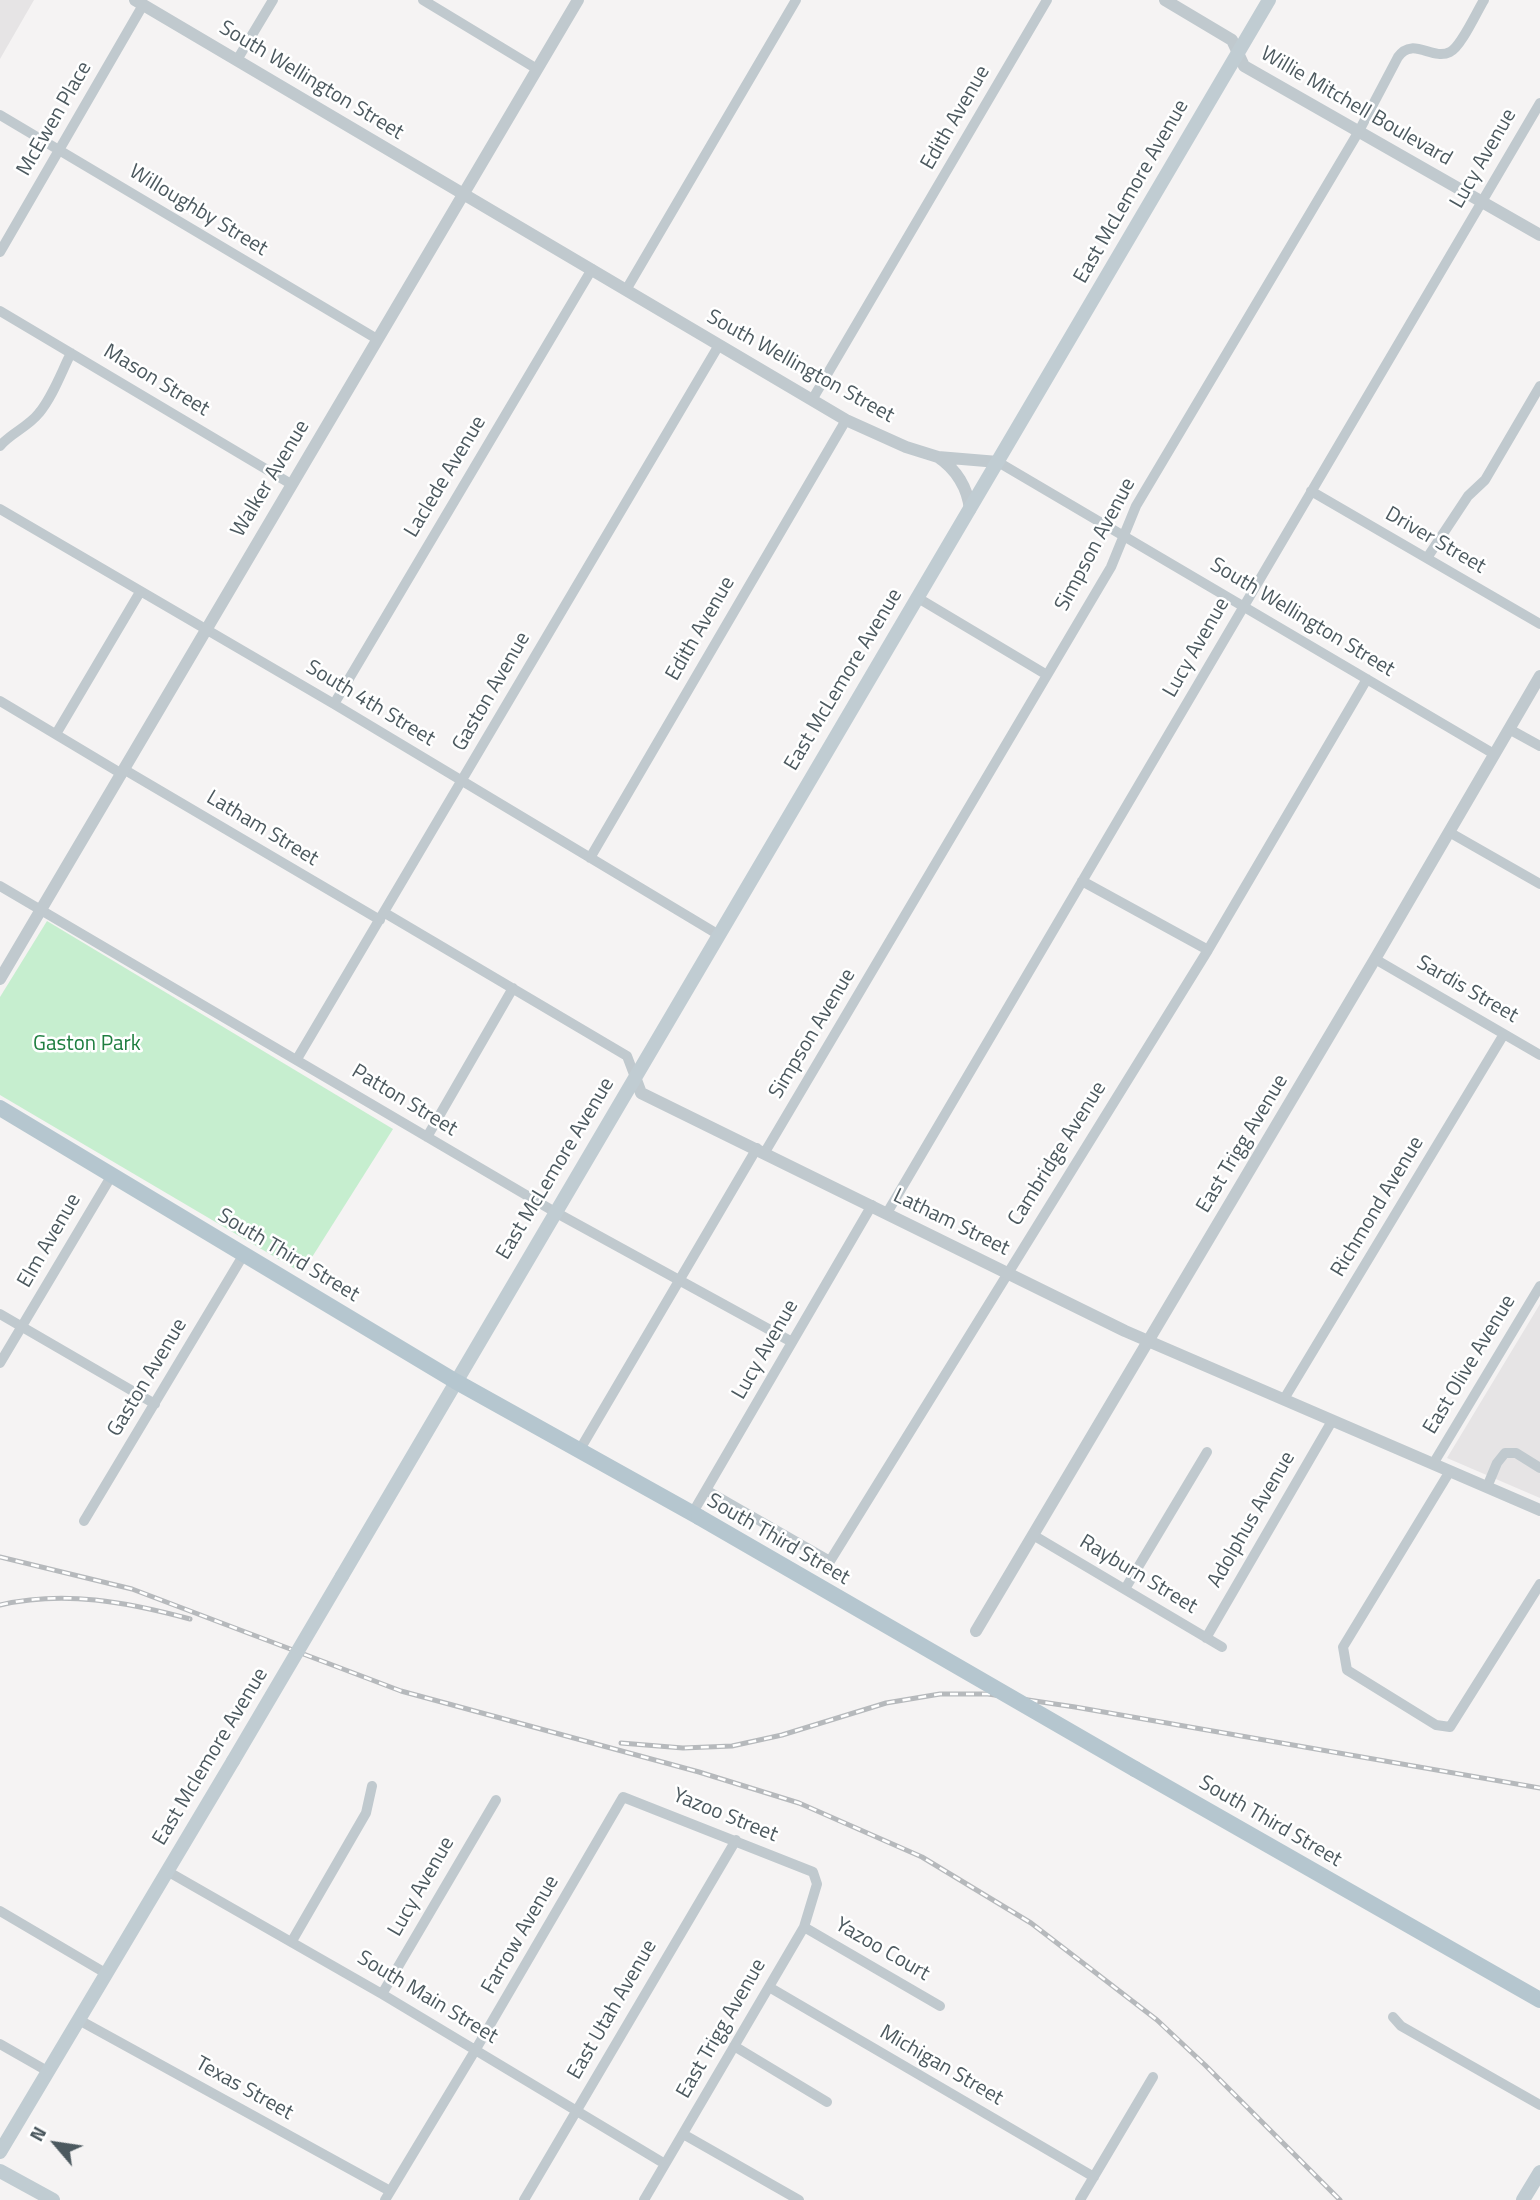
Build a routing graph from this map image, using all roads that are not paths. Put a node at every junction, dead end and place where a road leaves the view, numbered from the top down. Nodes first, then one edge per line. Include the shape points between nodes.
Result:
1 (273, 0) edge
2 (423, 0) edge
3 (578, 0) edge
4 (796, 0) edge
5 (1047, 0) edge
6 (1165, 0) edge
7 (1269, 0) edge
8 (1484, 0) edge
9 (139, 2) edge
10 (1238, 52) junction
11 (237, 60) junction
12 (537, 69) junction
13 (1540, 103) edge
14 (0, 115) edge
15 (1359, 131) junction
16 (59, 150) junction
17 (463, 193) junction
18 (1482, 202) junction
19 (1540, 235) edge
20 (0, 252) edge
21 (592, 269) junction
22 (626, 290) junction
23 (0, 312) edge
24 (377, 339) junction
25 (719, 345) junction
26 (71, 353) junction
27 (1540, 386) edge
28 (812, 401) junction
29 (846, 420) junction
30 (0, 446) edge
31 (938, 457) junction
32 (998, 462) junction
33 (291, 484) junction
34 (1311, 491) junction
35 (0, 509) edge
36 (970, 510) junction
37 (1123, 536) junction
38 (1427, 558) junction
39 (140, 593) junction
40 (918, 598) junction
41 (1244, 606) junction
42 (1540, 625) edge
43 (206, 631) junction
44 (1046, 675) junction
45 (1540, 676) edge
46 (1367, 678) junction
47 (0, 701) edge
48 (334, 704) junction
49 (1509, 729) junction
50 (56, 734) junction
51 (1540, 746) edge
52 (1494, 754) junction
53 (123, 772) junction
54 (462, 782) junction
55 (1449, 832) junction
56 (590, 858) junction
57 (1082, 881) junction
58 (1540, 884) edge
59 (0, 886) edge
60 (41, 910) junction
61 (383, 917) junction
62 (719, 934) junction
63 (1208, 950) junction
64 (1375, 960) junction
65 (0, 979) edge
66 (513, 988) junction
67 (1504, 1034) junction
68 (1540, 1055) edge
69 (297, 1059) junction
70 (635, 1077) junction
71 (0, 1108) edge
72 (427, 1137) junction
73 (761, 1150) junction
74 (112, 1175) junction
75 (872, 1205) junction
76 (555, 1212) junction
77 (887, 1213) junction
78 (244, 1254) junction
79 (1007, 1272) junction
80 (680, 1280) junction
81 (1540, 1286) edge
82 (0, 1314) edge
83 (22, 1327) junction
84 (1148, 1340) junction
85 (792, 1342) junction
86 (0, 1363) edge
87 (455, 1381) junction
88 (1284, 1399) junction
89 (155, 1404) junction
90 (1332, 1421) junction
91 (579, 1451) junction
92 (1207, 1452) dead end
93 (1433, 1464) junction
94 (1540, 1468) edge
95 (1450, 1471) junction
96 (1487, 1487) junction
97 (706, 1490) junction
98 (1540, 1510) edge
99 (696, 1516) junction
100 (84, 1521) dead end
101 (1033, 1535) junction
102 (1540, 1584) edge
103 (1125, 1589) junction
104 (976, 1631) dead end
105 (1206, 1638) junction
106 (1223, 1647) dead end
107 (372, 1786) dead end
108 (623, 1797) joint
109 (496, 1800) dead end
110 (736, 1840) junction
111 (167, 1871) junction
112 (813, 1872) joint
113 (0, 1911) edge
114 (804, 1927) junction
115 (292, 1941) junction
116 (107, 1974) junction
117 (769, 1987) junction
118 (382, 1994) junction
119 (1540, 2000) edge
120 (940, 2006) dead end
121 (1393, 2017) dead end
122 (79, 2020) junction
123 (0, 2044) edge
124 (734, 2046) junction
125 (476, 2049) junction
126 (49, 2072) junction
127 (1153, 2077) dead end
128 (827, 2102) dead end
129 (1540, 2105) edge
130 (576, 2111) junction
131 (682, 2134) junction
132 (0, 2152) edge
133 (665, 2164) junction
134 (0, 2171) edge
135 (1540, 2172) edge
136 (1094, 2177) junction
137 (388, 2195) edge
138 (645, 2199) edge
139 (53, 2200) edge
140 (524, 2200) edge
141 (799, 2200) edge
142 (1080, 2200) edge
143 (1523, 2200) edge

1 - 11 street
2 - 12 street
3 - 12 street, Walker Avenue
4 - 22 street
5 - 28 street, Edith Avenue
6 - 10 street, Willie Mitchell Boulevard via 1232,40
7 - 10 main road, East McLemore Avenue
8 - 15 street, Simpson Avenue via 1450,52 1415,47 1401,53
9 - 11 street, South Wellington Street
9 - 16 street, McEwen Place
10 - 15 street, Willie Mitchell Boulevard via 1244,66
10 - 32 main road, East McLemore Avenue
11 - 17 street, South Wellington Street
12 - 17 street, Walker Avenue
13 - 18 street, Lucy Avenue
14 - 16 street, Willoughby Street
15 - 18 street, Willie Mitchell Boulevard
15 - 37 street, Simpson Avenue via 1136,506
16 - 20 street, McEwen Place
16 - 24 street, Willoughby Street
17 - 21 street, South Wellington Street
17 - 24 street, Walker Avenue
18 - 19 street, Willie Mitchell Boulevard
18 - 34 street, Lucy Avenue
21 - 22 street, South Wellington Street
21 - 48 street, Laclede Avenue
22 - 25 street, South Wellington Street
23 - 26 street, Mason Street
24 - 33 street, Walker Avenue
25 - 28 street, South Wellington Street
25 - 54 street, Gaston Avenue
26 - 30 street via 40,412
26 - 33 street, Mason Street
27 - 38 street via 1485,480 1468,496
28 - 29 street, South Wellington Street
29 - 31 street, South Wellington Street
29 - 56 street, Edith Avenue
31 - 32 street, South Wellington Street
31 - 36 street via 960,479
32 - 36 main road, East McLemore Avenue
32 - 37 street, South Wellington Street
33 - 43 street, Walker Avenue
34 - 38 street, Driver Street
34 - 41 street, Lucy Avenue
35 - 39 street, South 4th Street
36 - 40 main road, East McLemore Avenue
37 - 41 street, South Wellington Street
37 - 44 street, Simpson Avenue via 1111,567
38 - 42 street, Driver Street
39 - 43 street, South 4th Street
39 - 50 street
40 - 44 street
40 - 62 main road, East McLemore Avenue
41 - 46 street, South Wellington Street
41 - 57 street, Lucy Avenue
43 - 48 street, South 4th Street
43 - 53 street, Walker Avenue
44 - 73 street, Simpson Avenue
45 - 49 street, East Trigg Avenue
46 - 52 street, South Wellington Street
46 - 63 street, Cambridge Avenue
47 - 50 street, Latham Street
48 - 54 street, South 4th Street
49 - 51 street
49 - 52 street, East Trigg Avenue
50 - 53 street, Latham Street
52 - 55 street, East Trigg Avenue
53 - 60 street, Walker Avenue
53 - 61 street, Latham Street
54 - 56 street, South 4th Street
54 - 61 street, Gaston Avenue
55 - 58 street
55 - 64 street, East Trigg Avenue
56 - 62 street, South 4th Street
57 - 63 street
57 - 77 street, Lucy Avenue
59 - 60 street, Patton Street
60 - 65 street, Walker Avenue
60 - 69 street, Patton Street
61 - 66 street, Latham Street
61 - 69 street, Gaston Avenue
62 - 70 main road, East McLemore Avenue
63 - 79 street, Cambridge Avenue
64 - 67 street, Sardis Street
64 - 84 street, East Trigg Avenue
66 - 70 street, Latham Street via 627,1056
66 - 72 street
67 - 68 street, Sardis Street
67 - 88 street, Richmond Avenue
69 - 72 street, Patton Street
70 - 73 street, Latham Street via 641,1093
70 - 76 main road, East McLemore Avenue
71 - 74 main road, South Third Street
72 - 76 street, Patton Street
73 - 75 street, Latham Street
73 - 80 street, Simpson Avenue
74 - 78 main road, South Third Street
74 - 83 street, Elm Avenue
75 - 77 street, Latham Street
75 - 85 street, Lucy Avenue
76 - 80 street, Patton Street
76 - 87 main road, East McLemore Avenue
77 - 79 street, Latham Street
78 - 87 main road, South Third Street
78 - 89 street, Gaston Avenue
79 - 84 street, Latham Street
79 - 97 street, Cambridge Avenue via 830,1560
80 - 85 street, Patton Street
80 - 91 street, Simpson Avenue
81 - 93 street, East Olive Avenue
82 - 83 street
83 - 86 street, Elm Avenue
83 - 89 street
84 - 88 street, Latham Street
84 - 101 street, East Trigg Avenue
85 - 97 street, Lucy Avenue
87 - 91 main road, South Third Street
87 - 111 main road, East Mclemore Avenue, bridge
88 - 90 street, Latham Street
89 - 100 street, Gaston Avenue
90 - 93 street, Latham Street
90 - 105 street, Adolphus Avenue
91 - 99 main road, South Third Street
92 - 103 street
93 - 95 street, Latham Street
94 - 96 street via 1516,1453 1505,1454
95 - 96 street, Latham Street
95 - 102 street via 1343,1647 1347,1670 1436,1725 1450,1727
96 - 98 street, Latham Street
97 - 99 street, Lucy Avenue
99 - 119 main road, South Third Street, bridge
101 - 103 street, Rayburn Street
101 - 104 street, East Trigg Avenue
103 - 105 street, Rayburn Street
105 - 106 street, Rayburn Street
107 - 115 street via 366,1813
108 - 110 street, Yazoo Street
108 - 125 street, Farrow Avenue
109 - 118 street, Lucy Avenue
110 - 112 street, Yazoo Street
110 - 130 street, East Utah Avenue
111 - 115 street, South Main Street
111 - 116 main road, East Mclemore Avenue
112 - 114 street, East Trigg Avenue via 817,1884
113 - 116 street
114 - 117 street, East Trigg Avenue
114 - 120 street, Yazoo Court
115 - 118 street, South Main Street
116 - 122 main road, East Mclemore Avenue
117 - 124 street, East Trigg Avenue
117 - 136 street, Michigan Street
118 - 125 street, South Main Street
121 - 129 street via 1401,2026
122 - 126 main road, East Mclemore Avenue
122 - 137 street, Texas Street
123 - 126 street
124 - 128 street
124 - 131 street, East Trigg Avenue
125 - 130 street, South Main Street
125 - 137 street, Farrow Avenue
126 - 132 main road, East Mclemore Avenue
127 - 136 street
130 - 133 street, South Main Street
130 - 140 street, East Utah Avenue
131 - 133 street, East Trigg Avenue
131 - 141 street
133 - 138 street, East Trigg Avenue
134 - 139 main road
135 - 143 main road
136 - 142 street

